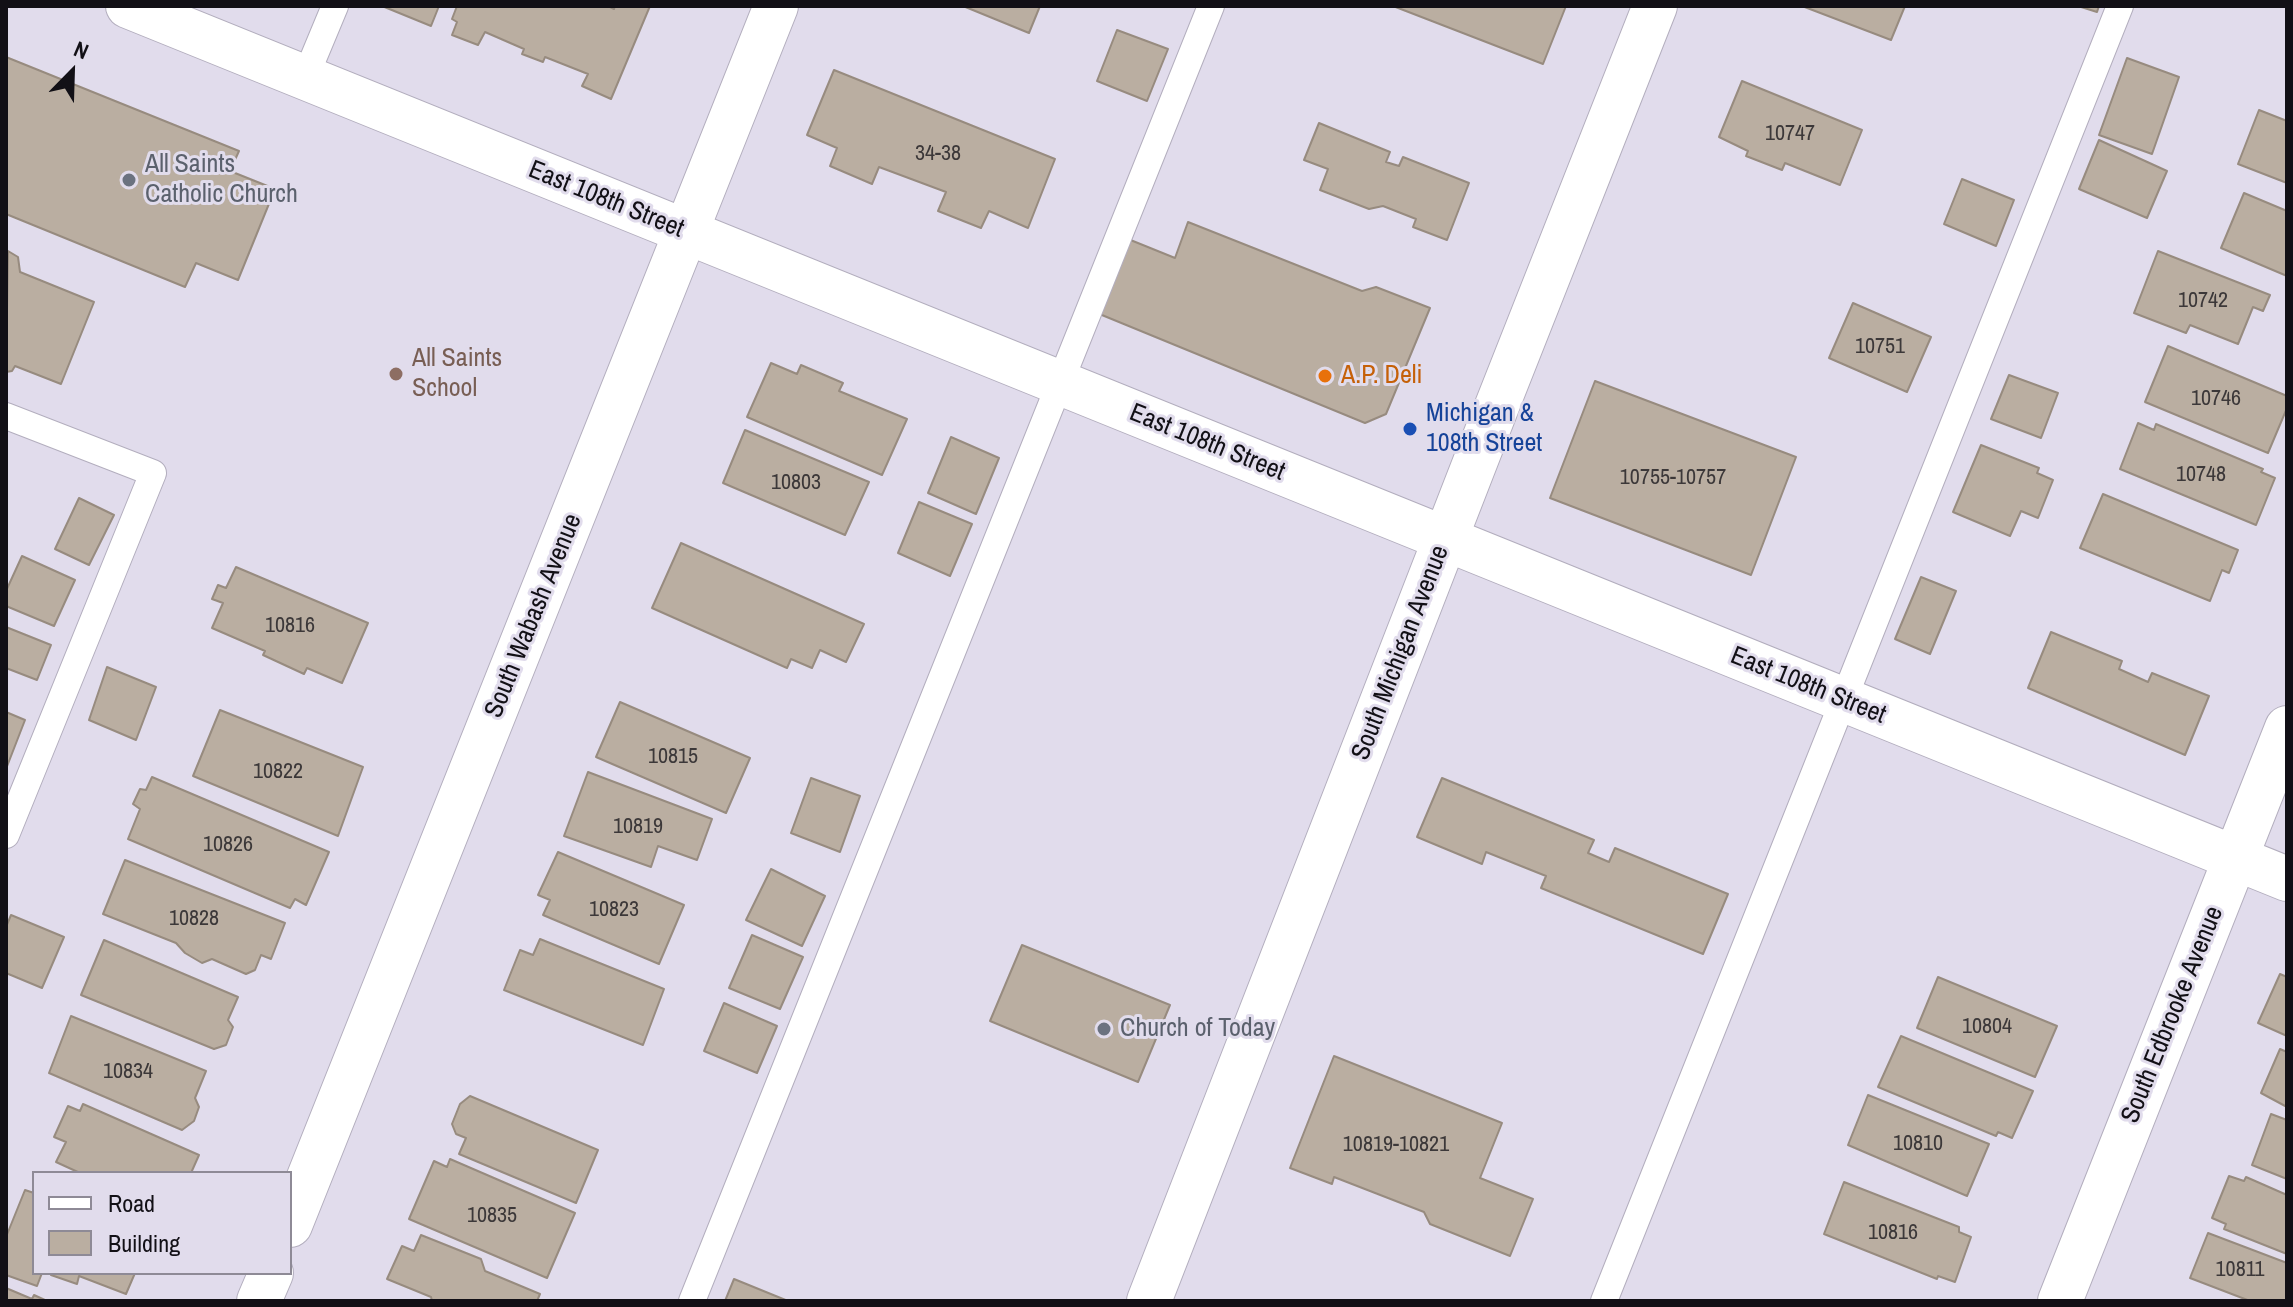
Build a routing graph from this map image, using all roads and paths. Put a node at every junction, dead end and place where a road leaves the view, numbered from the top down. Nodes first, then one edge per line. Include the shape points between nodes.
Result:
1 (128, 6) edge
2 (335, 6) edge
3 (776, 6) edge
4 (1211, 6) edge
5 (1655, 6) edge
6 (2120, 6) edge
7 (305, 78) junction
8 (687, 232) junction
9 (1060, 383) junction
10 (6, 416) edge
11 (1444, 540) junction
12 (1843, 700) junction
13 (2287, 728) edge
14 (6, 835) edge
15 (2235, 858) junction
16 (2287, 879) edge
17 (292, 1220) edge
18 (270, 1275) edge
19 (259, 1301) edge
20 (692, 1301) edge
21 (1149, 1301) edge
22 (1604, 1301) edge
23 (2060, 1301) edge

1 - 7 street, East 108th Street
2 - 7 lane
3 - 8 street, South Wabash Avenue
4 - 9 lane
5 - 11 street, South Michigan Avenue
6 - 12 lane
7 - 8 street, East 108th Street
8 - 9 street, East 108th Street
8 - 17 street, South Wabash Avenue
9 - 11 street, East 108th Street
9 - 20 lane
10 - 14 lane via 153,473
11 - 12 street, East 108th Street
11 - 21 street, South Michigan Avenue
12 - 15 street, East 108th Street
12 - 22 lane
13 - 15 street, South Edbrooke Avenue
15 - 16 street, East 108th Street
15 - 23 street, South Edbrooke Avenue
18 - 19 street

